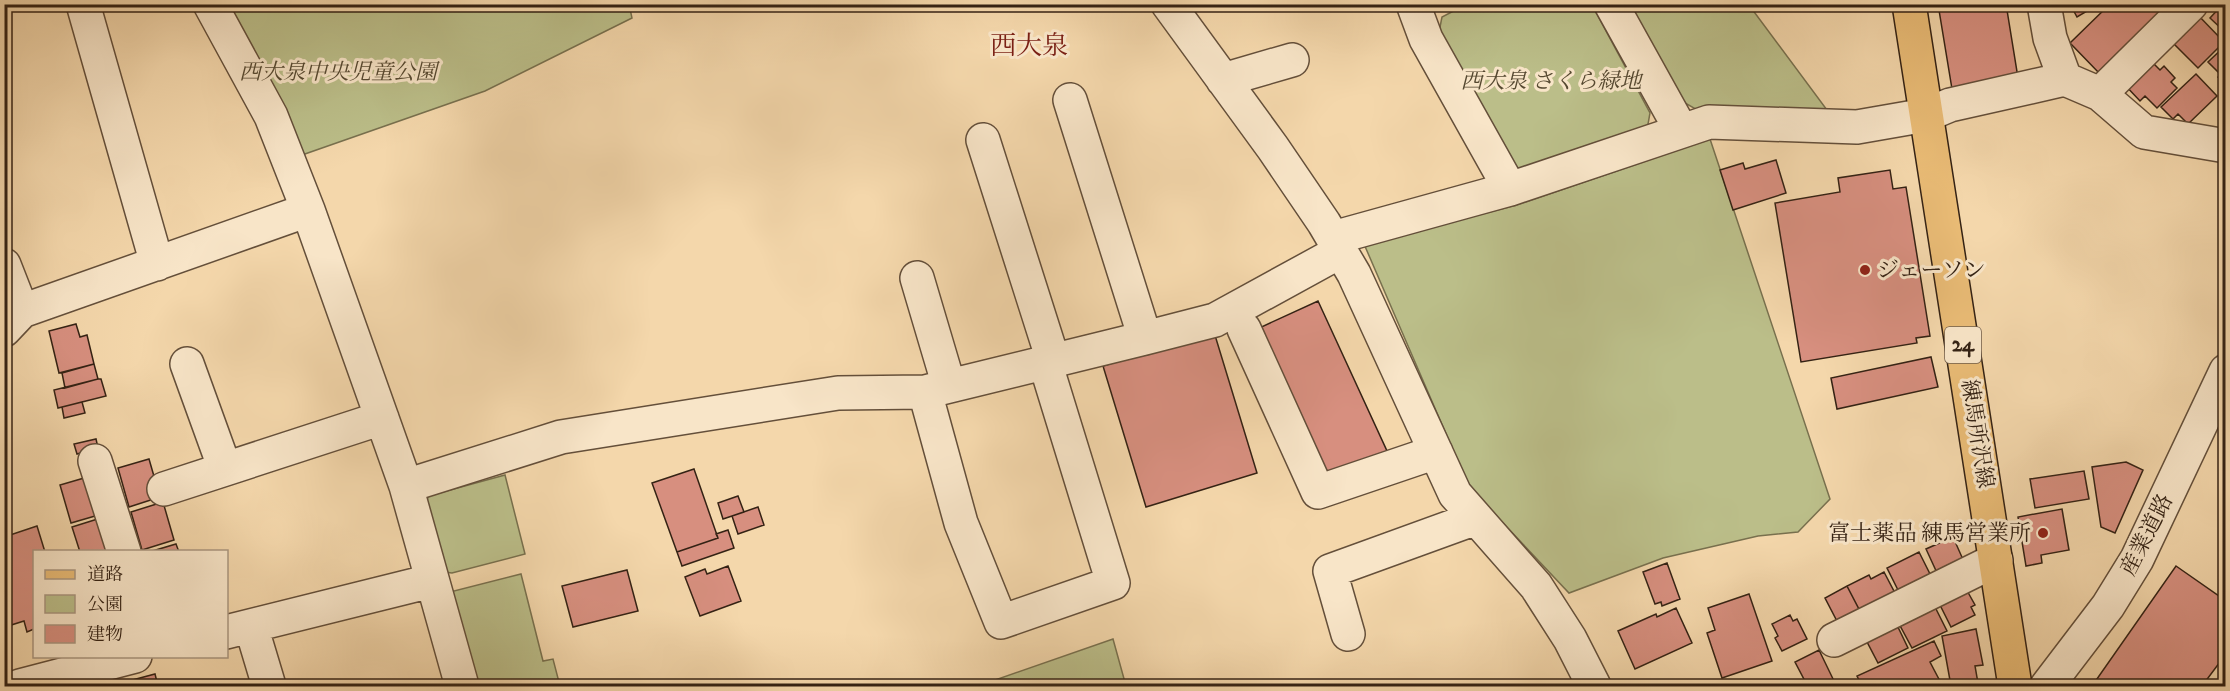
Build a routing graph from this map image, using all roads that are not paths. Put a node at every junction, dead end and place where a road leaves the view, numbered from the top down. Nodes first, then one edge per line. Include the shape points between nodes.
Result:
1 (82, 4) edge
2 (210, 4) edge
3 (1168, 4) edge
4 (1611, 4) edge
5 (1909, 4) edge
6 (2044, 4) edge
7 (2191, 4) edge
8 (1422, 8) edge
9 (1292, 60) dead end
10 (2065, 79) junction
11 (1223, 80) junction
12 (2100, 94) junction
13 (1070, 100) dead end
14 (1926, 115) junction
15 (1681, 130) junction
16 (983, 140) dead end
17 (2226, 146) edge
18 (1510, 189) junction
19 (308, 210) junction
20 (1337, 245) junction
21 (157, 264) junction
22 (4, 265) edge
23 (917, 278) dead end
24 (13, 321) edge
25 (1244, 329) dead end
26 (1145, 338) junction
27 (1049, 361) junction
28 (187, 364) dead end
29 (2226, 371) edge
30 (937, 389) junction
31 (382, 418) junction
32 (1436, 452) junction
33 (95, 461) dead end
34 (225, 469) junction
35 (406, 486) junction
36 (164, 489) dead end
37 (1476, 518) junction
38 (123, 550) edge
39 (1996, 560) junction
40 (431, 581) junction
41 (239, 629) edge
42 (1348, 634) dead end
43 (1833, 640) dead end
44 (131, 658) edge
45 (20, 687) edge
46 (269, 687) edge
47 (462, 687) edge
48 (1594, 687) edge
49 (2015, 687) edge
50 (2047, 687) edge

1 - 21 street
2 - 19 street via 271,116
3 - 11 street
4 - 15 street
5 - 14 main road, 練馬所沢線 / 24
6 - 10 street via 2050,38
7 - 12 street
8 - 18 street via 1426,39
9 - 11 street
10 - 12 street
10 - 14 street via 1950,105
11 - 20 street
12 - 17 street via 2144,132
13 - 26 street
14 - 15 street via 1857,127 1710,122
14 - 39 main road, 練馬所沢線 / 24
15 - 18 street
16 - 27 street
18 - 20 street
19 - 21 street
19 - 31 street
20 - 26 street via 1215,320
20 - 32 street
21 - 24 street
22 - 24 street
23 - 30 street
25 - 32 street via 1318,492
26 - 27 street
27 - 30 street
27 - 30 street via 1113,583 1001,622 961,523
28 - 34 street
29 - 50 street, 産業道路 via 2137,559 2108,606
30 - 35 street via 838,393 561,437
31 - 34 street
31 - 35 street
32 - 37 street via 1455,494
33 - 38 street
34 - 36 street
35 - 40 street
37 - 42 street via 1330,571
37 - 48 street via 1536,586 1570,639
39 - 43 street
39 - 49 main road, 練馬所沢線 / 24
40 - 41 street
40 - 47 street
41 - 46 street
44 - 45 street

